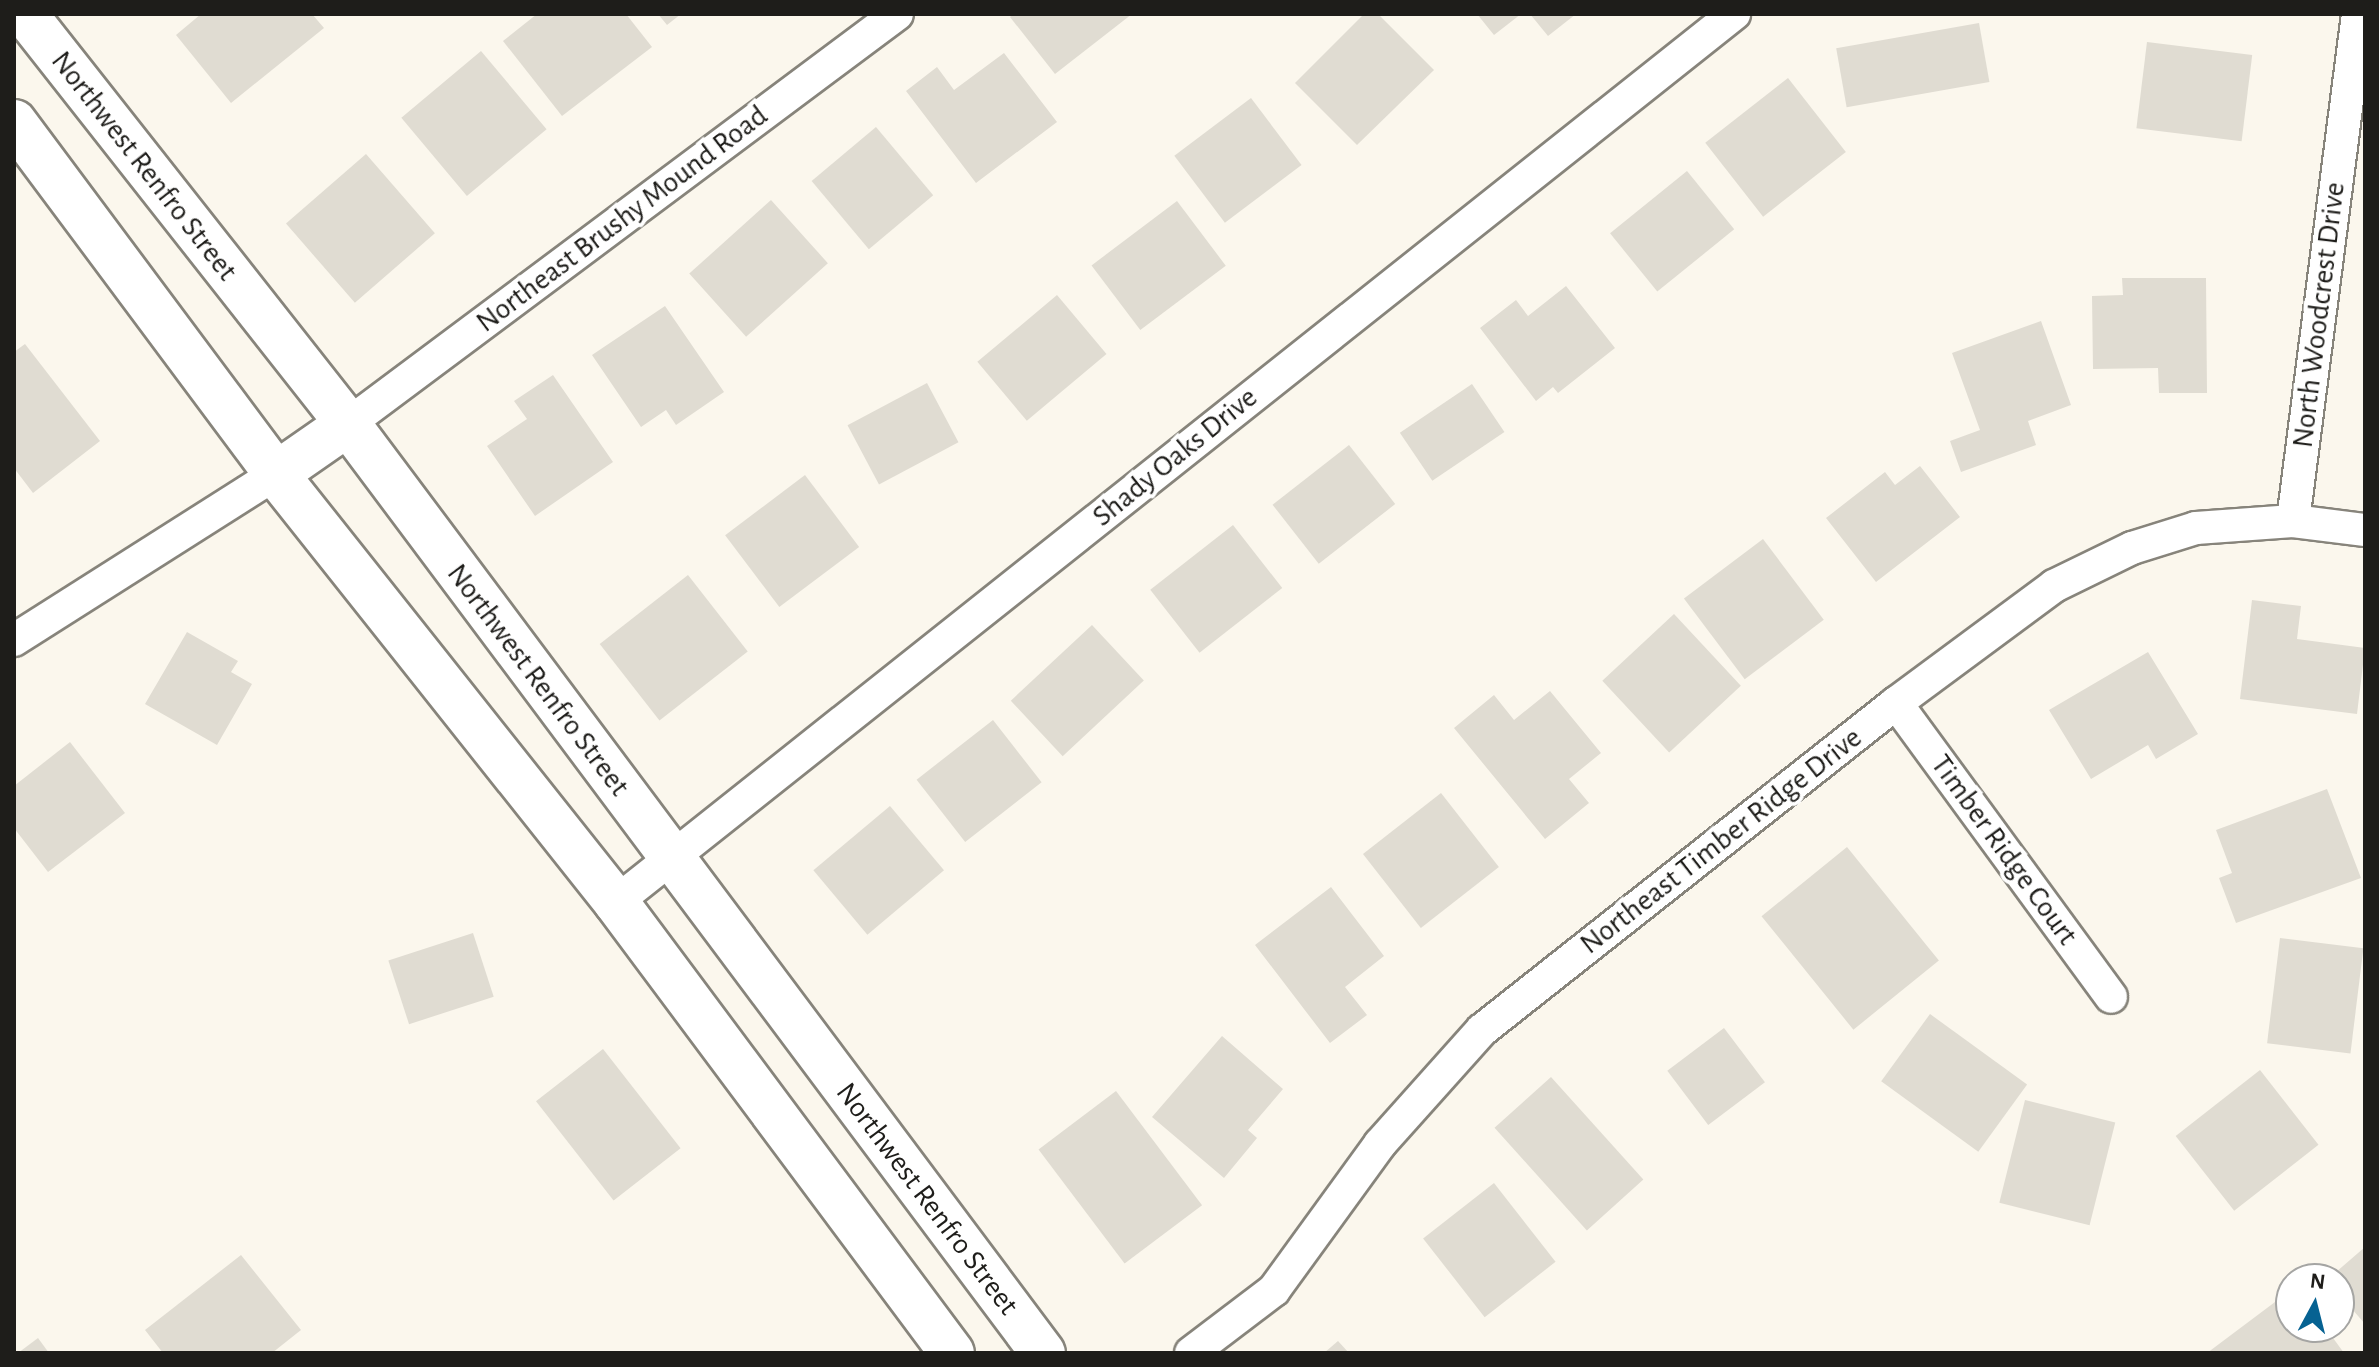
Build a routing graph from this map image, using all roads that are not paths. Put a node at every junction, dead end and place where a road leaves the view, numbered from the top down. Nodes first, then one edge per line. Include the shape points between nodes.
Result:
1 (25, 14) edge
2 (897, 14) edge
3 (1734, 14) edge
4 (2358, 14) edge
5 (14, 122) edge
6 (348, 424) junction
7 (276, 474) junction
8 (2293, 521) junction
9 (2365, 530) edge
10 (14, 640) edge
11 (1896, 703) junction
12 (672, 859) junction
13 (616, 902) junction
14 (2111, 997) dead end
15 (952, 1353) edge
16 (1043, 1353) edge
17 (1191, 1353) edge

1 - 6 main road, Northwest Renfro Street
2 - 6 street, Northeast Brushy Mound Road
3 - 12 street, Shady Oaks Drive
4 - 8 street, North Woodcrest Drive
5 - 7 main road
6 - 7 main road
6 - 12 main road, Northwest Renfro Street
7 - 10 street
7 - 13 main road
8 - 9 street, Northeast Timber Ridge Drive
8 - 11 street, Northeast Timber Ridge Drive via 2196,528 2132,548 2054,586
11 - 14 street, Timber Ridge Court
11 - 17 street, Northeast Timber Ridge Drive via 1482,1030 1380,1144 1274,1290
12 - 13 street, Shady Oaks Drive
12 - 16 main road, Northwest Renfro Street
13 - 15 main road

